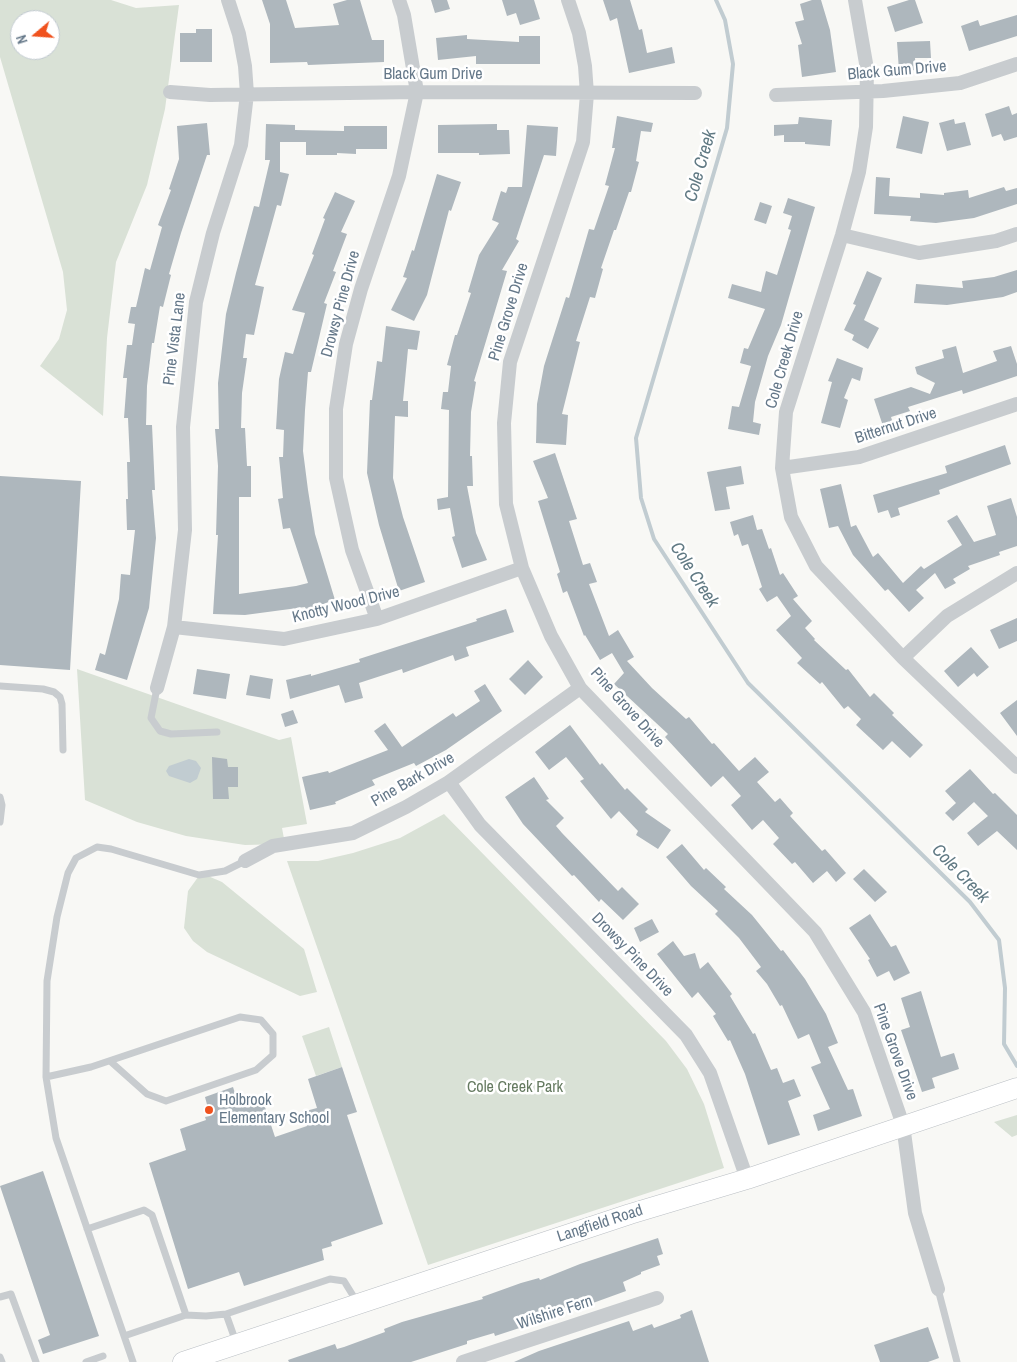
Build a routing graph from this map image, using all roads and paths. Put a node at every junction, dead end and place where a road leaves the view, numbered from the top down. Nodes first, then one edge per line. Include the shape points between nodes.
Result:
1 (228, 0) edge
2 (399, 0) edge
3 (568, 0) edge
4 (854, 0) edge
5 (1017, 64) edge
6 (170, 92) dead end
7 (417, 92) junction
8 (868, 92) junction
9 (695, 93) dead end
10 (247, 94) junction
11 (587, 94) junction
12 (776, 95) dead end
13 (1017, 234) edge
14 (842, 235) junction
15 (1017, 404) edge
16 (782, 468) junction
17 (522, 568) junction
18 (1017, 573) edge
19 (377, 618) junction
20 (174, 627) junction
21 (903, 658) junction
22 (0, 686) edge
23 (158, 688) joint
24 (580, 688) junction
25 (217, 732) dead end
26 (63, 750) dead end
27 (1017, 767) edge
28 (449, 782) junction
29 (0, 797) edge
30 (0, 822) edge
31 (245, 861) joint
32 (110, 1061) junction
33 (46, 1077) junction
34 (1017, 1088) edge
35 (903, 1126) junction
36 (747, 1178) junction
37 (87, 1229) junction
38 (938, 1289) joint
39 (0, 1297) edge
40 (658, 1298) dead end
41 (358, 1304) junction
42 (226, 1314) junction
43 (186, 1315) junction
44 (124, 1336) junction
45 (237, 1344) junction
46 (103, 1356) dead end
47 (0, 1357) edge
48 (2, 1362) edge
49 (36, 1362) edge
50 (86, 1362) edge
51 (133, 1362) edge
52 (183, 1362) edge
53 (464, 1362) edge
54 (957, 1362) edge

1 - 10 street, Pine Vista Lane via 242,50
2 - 7 street, Drowsy Pine Drive
3 - 11 street, Pine Grove Drive via 578,34
4 - 8 street, Cole Creek Drive
5 - 8 street, Black Gum Drive via 960,83
6 - 10 street, Black Gum Drive
7 - 10 street, Black Gum Drive
7 - 11 street, Black Gum Drive
7 - 19 street, Drowsy Pine Drive via 399,176 346,344 336,409 336,478 352,550
8 - 12 street, Black Gum Drive
8 - 14 street, Cole Creek Drive via 859,172
9 - 11 street, Black Gum Drive
10 - 20 street, Pine Vista Lane via 241,145 213,233 196,302 183,427 185,530
11 - 17 street, Pine Grove Drive via 583,142 510,362 504,423 506,504
13 - 14 street via 996,242 919,253
14 - 16 street, Cole Creek Drive via 786,412
15 - 16 street, Bitternut Drive via 859,457
16 - 21 street, Cole Creek Drive via 791,517 816,566
17 - 19 street, Knotty Wood Drive
17 - 24 street, Pine Grove Drive via 551,636
18 - 21 street via 947,616
19 - 20 street, Knotty Wood Drive via 284,639
20 - 23 street, Pine Vista Lane
21 - 27 street, Cole Creek Drive
22 - 26 lane via 43,689 60,697
23 - 25 lane via 151,718 160,732
24 - 28 street, Pine Bark Drive
24 - 35 street, Pine Grove Drive via 815,932 864,1012
28 - 31 street, Pine Bark Drive via 353,833 273,846
28 - 36 street, Drowsy Pine Drive via 480,825 686,1035 710,1073
29 - 30 lane
31 - 33 lane via 224,871 199,875 97,847 76,858 68,873 57,917 47,981
32 - 32 lane via 240,1017 261,1020 273,1034 273,1055 256,1070 166,1100 147,1094
32 - 33 lane
33 - 37 lane via 56,1138
34 - 35 street, Langfield Road
35 - 36 street, Langfield Road
35 - 38 street, Pine Grove Drive via 915,1213
36 - 41 street, Langfield Road
37 - 43 lane via 144,1210 152,1215
37 - 44 lane
38 - 54 lane
39 - 49 lane via 11,1294
40 - 53 street, Wilshire Fern
41 - 42 lane via 344,1281 330,1279
41 - 45 street, Langfield Road
42 - 43 lane
42 - 45 lane
43 - 44 lane
44 - 51 lane
45 - 52 street, Langfield Road
46 - 50 lane
47 - 48 lane

